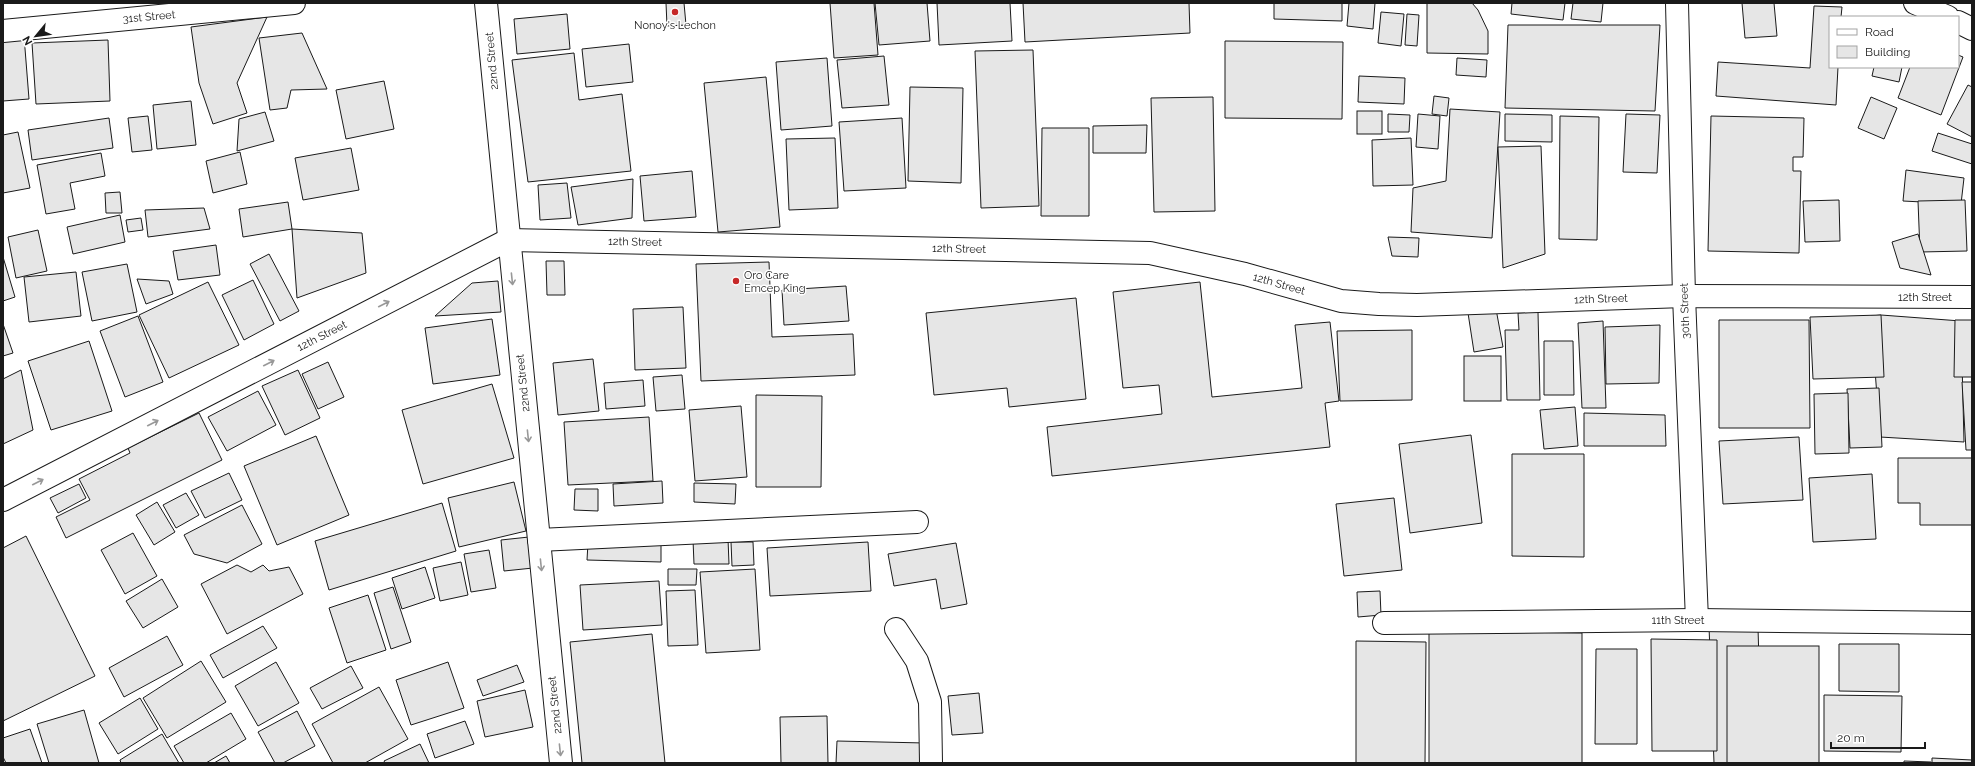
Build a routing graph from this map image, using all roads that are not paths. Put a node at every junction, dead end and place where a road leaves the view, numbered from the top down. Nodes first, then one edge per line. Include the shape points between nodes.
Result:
1 (294, 3) edge
2 (486, 3) edge
3 (1677, 3) edge
4 (1915, 3) edge
5 (1946, 16) edge
6 (1959, 22) edge
7 (1972, 29) edge
8 (3, 31) edge
9 (508, 240) junction
10 (1684, 296) junction
11 (1972, 297) edge
12 (3, 500) edge
13 (916, 522) dead end
14 (539, 540) junction
15 (1697, 620) junction
16 (1972, 622) edge
17 (1384, 623) dead end
18 (896, 629) dead end
19 (561, 763) edge
20 (931, 763) edge

1 - 8 street, 31st Street
2 - 9 street, 22nd Street
3 - 10 street, 30th Street
4 - 5 street
6 - 7 street
9 - 10 street, 12th Street via 1150,253 1245,274 1341,300 1379,304
12 -> 9 street, 12th Street
9 -> 14 street, 22nd Street
10 - 11 street, 12th Street
10 - 15 street, 30th Street
13 - 14 street
14 -> 19 street, 22nd Street
15 - 16 street, 11th Street
15 - 17 street, 11th Street
18 - 20 street via 917,661 930,702

